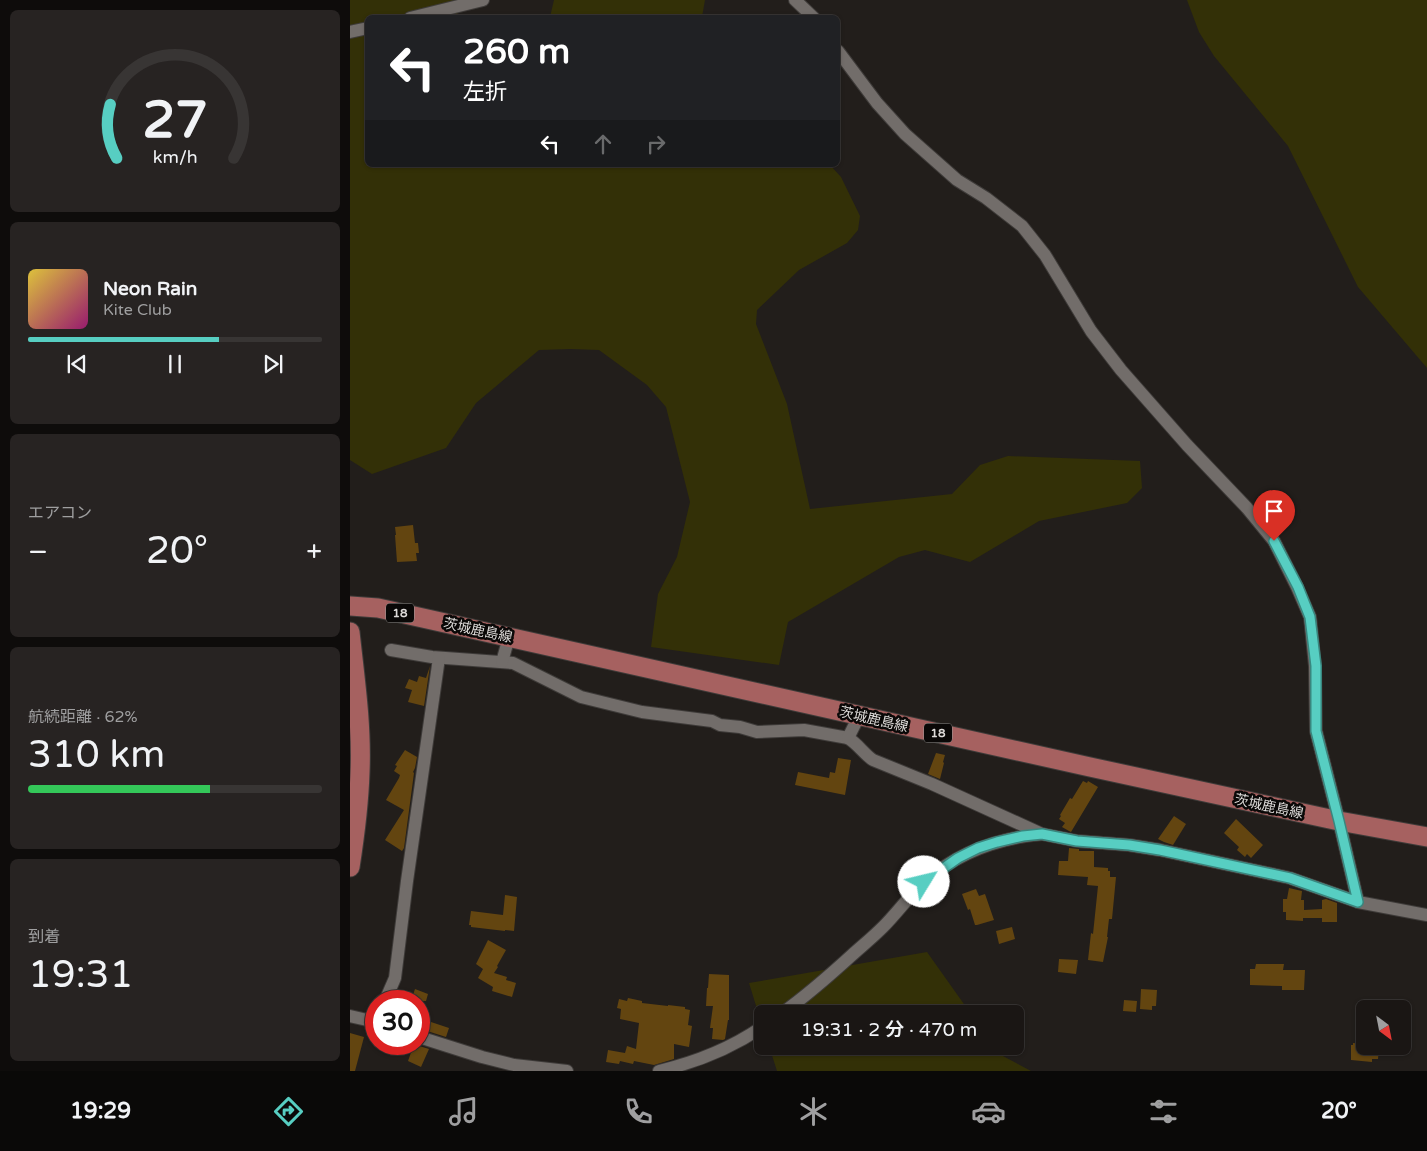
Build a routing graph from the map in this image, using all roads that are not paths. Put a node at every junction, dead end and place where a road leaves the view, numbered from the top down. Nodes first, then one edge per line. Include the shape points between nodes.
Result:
1 (483, 0) edge
2 (795, 0) edge
3 (422, 15) edge
4 (811, 15) edge
5 (365, 29) edge
6 (350, 32) edge
7 (840, 54) edge
8 (350, 606) edge
9 (350, 632) edge
10 (509, 637) junction
11 (391, 650) dead end
12 (439, 658) junction
13 (502, 662) junction
14 (859, 716) junction
15 (848, 738) junction
16 (1339, 821) junction
17 (1042, 834) junction
18 (1427, 837) edge
19 (350, 867) edge
20 (1358, 902) junction
21 (1427, 915) edge
22 (390, 990) edge
23 (793, 1005) edge
24 (350, 1016) edge
25 (365, 1019) edge
26 (754, 1033) edge
27 (430, 1040) edge
28 (567, 1071) edge
29 (659, 1071) edge

1 - 3 street
2 - 4 street
5 - 6 street
7 - 16 street via 905,134 957,180 1022,226 1045,255 1090,331 1120,370 1274,541 1310,617 1316,666 1316,731
8 - 10 main road, 茨城鹿島線 / 18 via 378,608
9 - 19 main road via 360,726 360,771
10 - 13 street
10 - 14 main road, 茨城鹿島線 / 18
11 - 12 street
12 - 13 street
12 - 22 street
13 - 15 street via 513,663 581,697 642,712 712,721 757,732 804,730
14 - 15 street
14 - 16 main road, 茨城鹿島線 / 18
15 - 17 street via 873,760
16 - 18 main road, 茨城鹿島線 / 18
16 - 20 street
17 - 20 street via 1160,850 1290,878
17 - 23 street via 997,842 958,858 924,882 882,928
20 - 21 street
24 - 25 street
26 - 29 street via 708,1056
27 - 28 street via 514,1065

